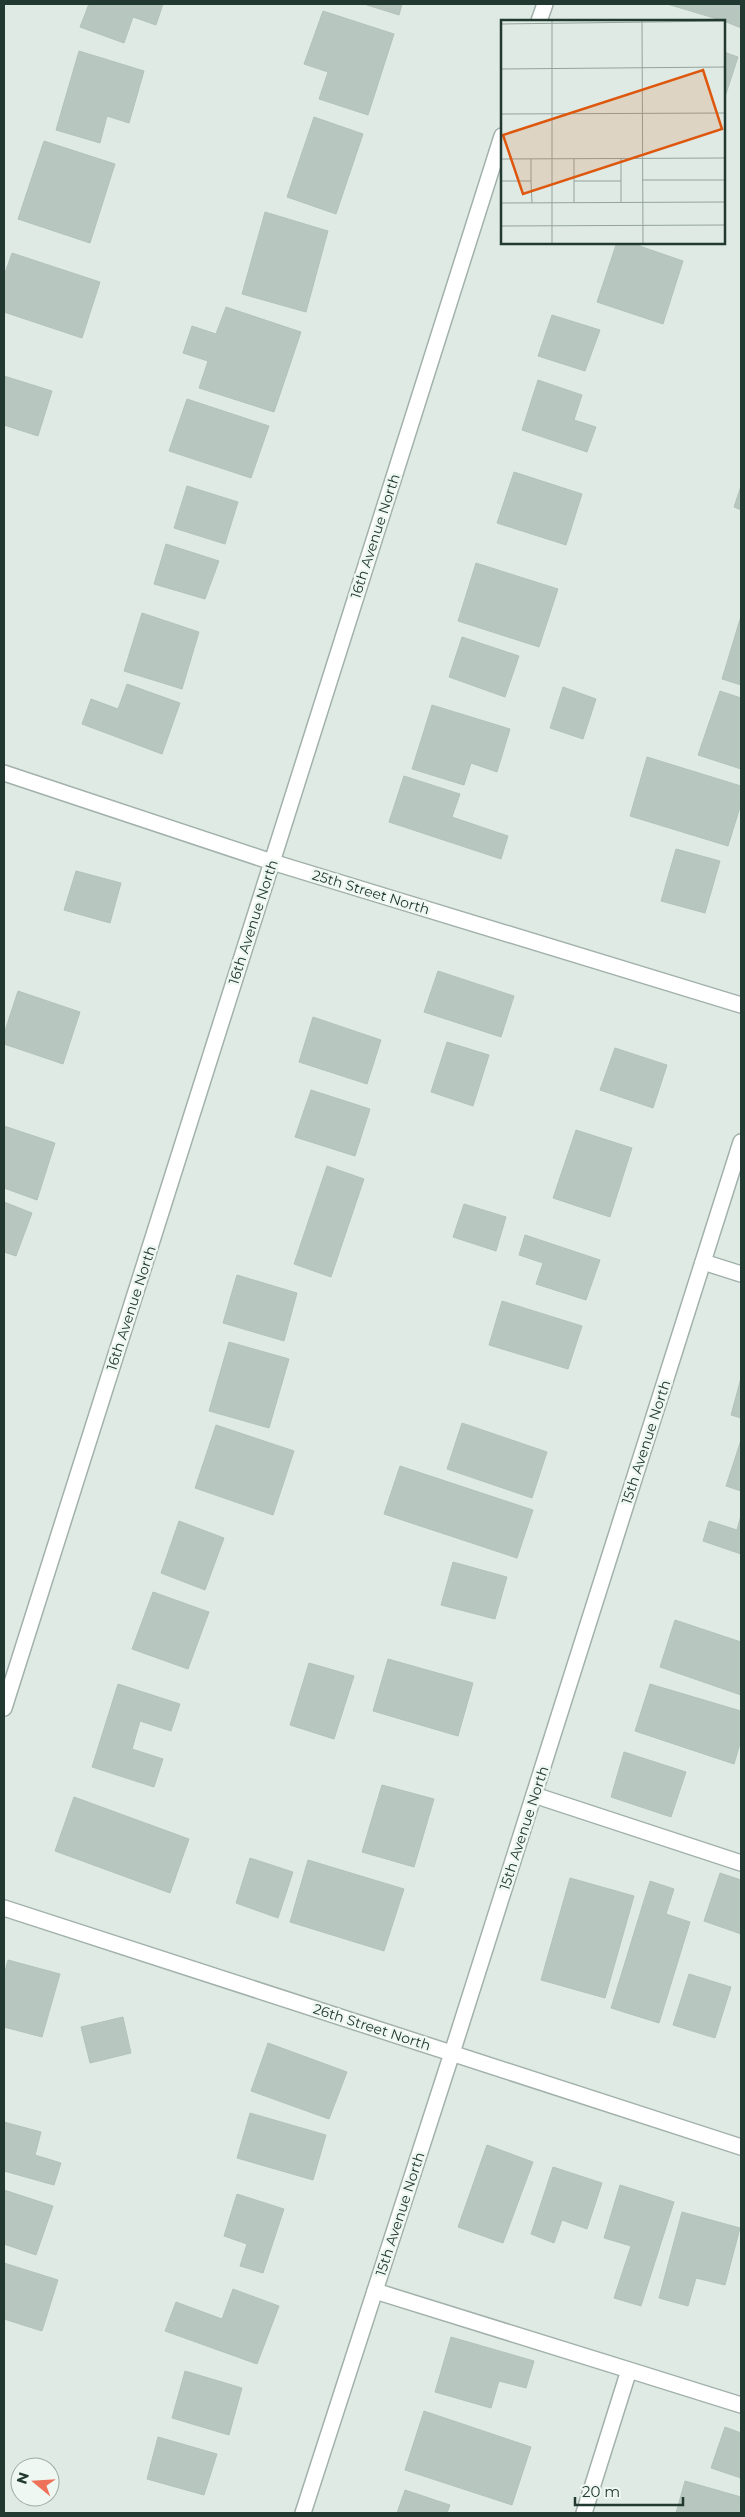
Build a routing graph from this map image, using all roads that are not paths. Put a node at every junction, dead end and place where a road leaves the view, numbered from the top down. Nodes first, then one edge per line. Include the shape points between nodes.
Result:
1 (544, 4) edge
2 (539, 20) edge
3 (501, 139) edge
4 (4, 773) edge
5 (272, 862) junction
6 (741, 1005) edge
7 (741, 1142) edge
8 (703, 1262) junction
9 (741, 1274) edge
10 (4, 1708) edge
11 (534, 1795) junction
12 (741, 1862) edge
13 (4, 1908) edge
14 (452, 2053) junction
15 (741, 2146) edge
16 (375, 2291) junction
17 (630, 2370) junction
18 (741, 2405) edge
19 (303, 2513) edge
20 (584, 2513) edge

1 - 2 street
3 - 5 street, 16th Avenue North
4 - 5 street, 25th Street North
5 - 6 street, 25th Street North
5 - 10 street, 16th Avenue North
7 - 8 street, 15th Avenue North
8 - 9 street
8 - 11 street, 15th Avenue North
11 - 12 street
11 - 14 street, 15th Avenue North
13 - 14 street, 26th Street North
14 - 15 street, 26th Street North
14 - 16 street, 15th Avenue North
16 - 17 street
16 - 19 street, 15th Avenue North
17 - 18 street
17 - 20 street

